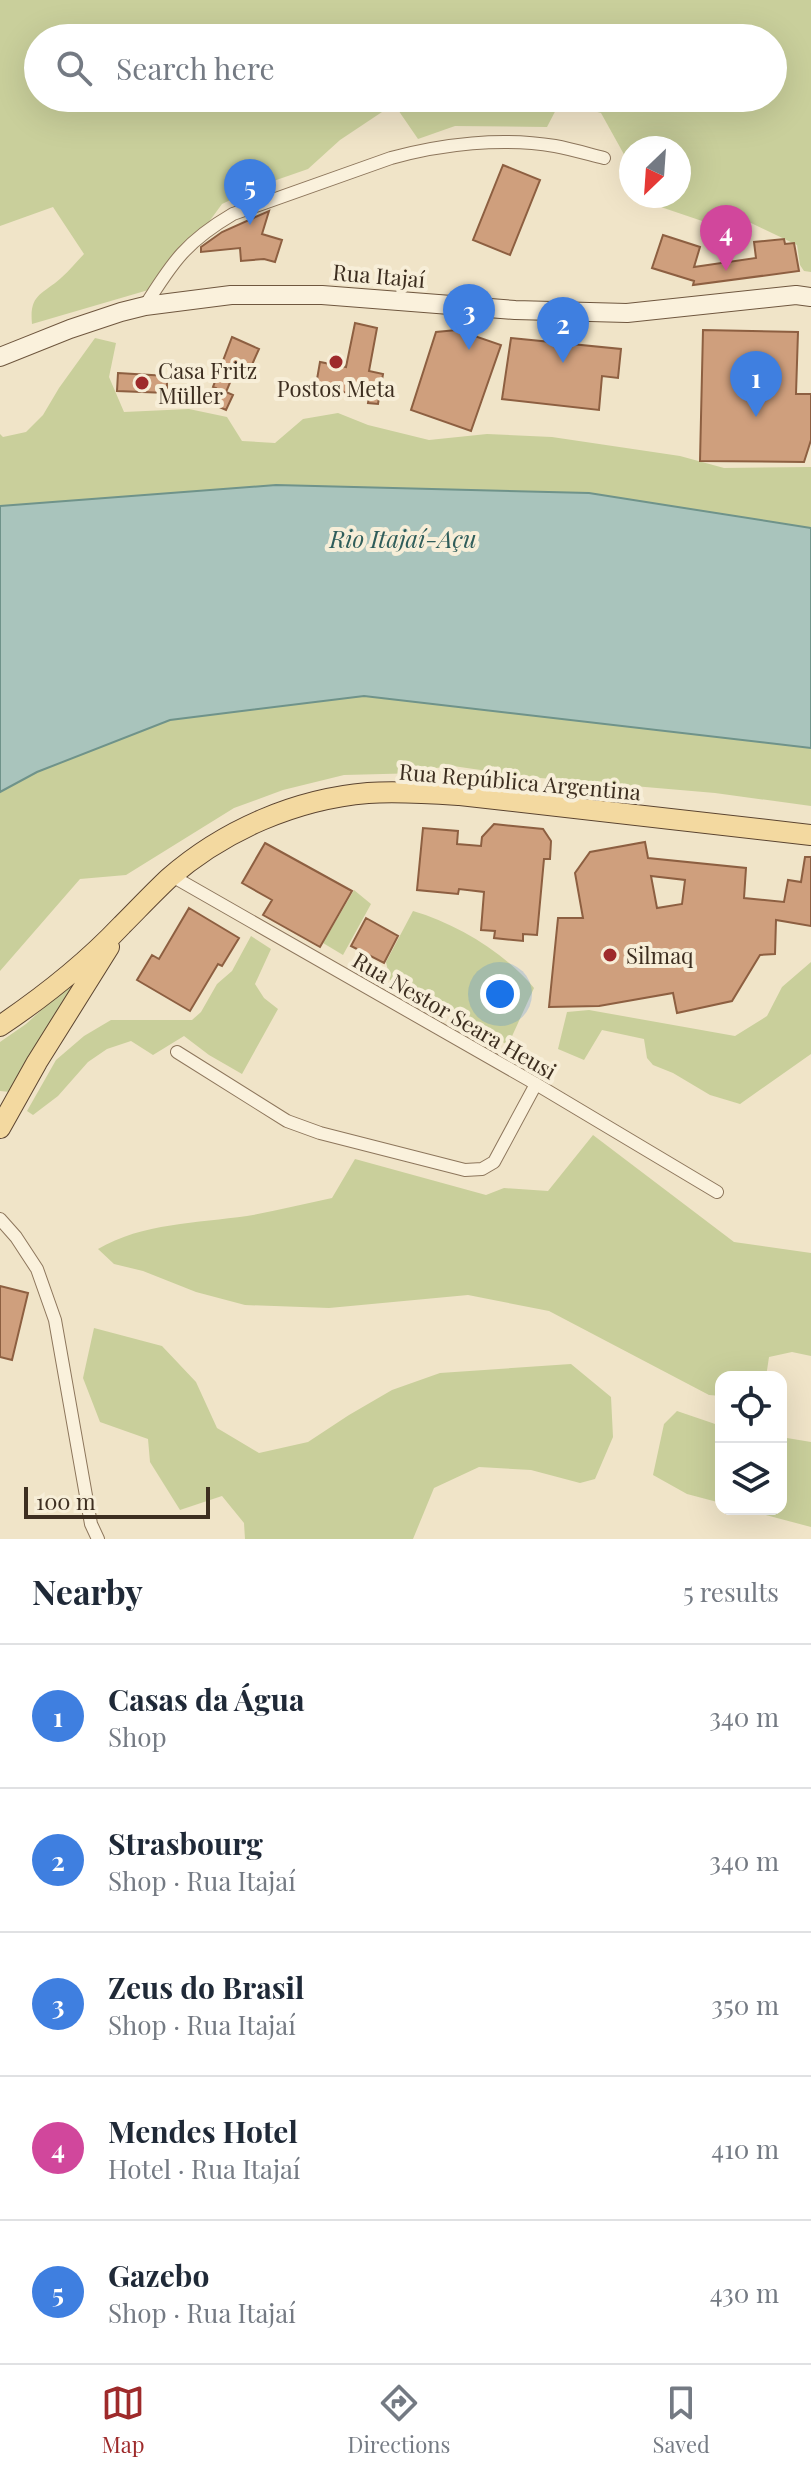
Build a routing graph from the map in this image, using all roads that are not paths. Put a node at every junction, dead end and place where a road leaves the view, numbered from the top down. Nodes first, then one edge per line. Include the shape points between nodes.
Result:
1 (604, 158) dead end
2 (811, 297) edge
3 (145, 306) junction
4 (0, 357) edge
5 (811, 835) edge
6 (172, 876) junction
7 (121, 926) junction
8 (0, 1026) edge
9 (177, 1052) dead end
10 (536, 1084) junction
11 (0, 1128) edge
12 (717, 1192) dead end
13 (0, 1219) edge
14 (98, 1539) edge

1 - 3 street via 556,146 500,143 391,158 233,214 174,260
2 - 3 main road, Rua Itajaí via 627,313 322,295 231,295
3 - 4 main road, Rua Itajaí
5 - 6 main road, Rua República Argentina via 460,795 368,793 328,799 252,824 200,853
6 - 7 main road, Rua República Argentina
6 - 10 street, Rua Nestor Seara Heusi
7 - 8 main road, Rua República Argentina
7 - 11 main road, Rua República Argentina
9 - 10 street via 287,1121 465,1170 494,1162
10 - 12 street, Rua Nestor Seara Heusi
13 - 14 street via 37,1269 55,1320

